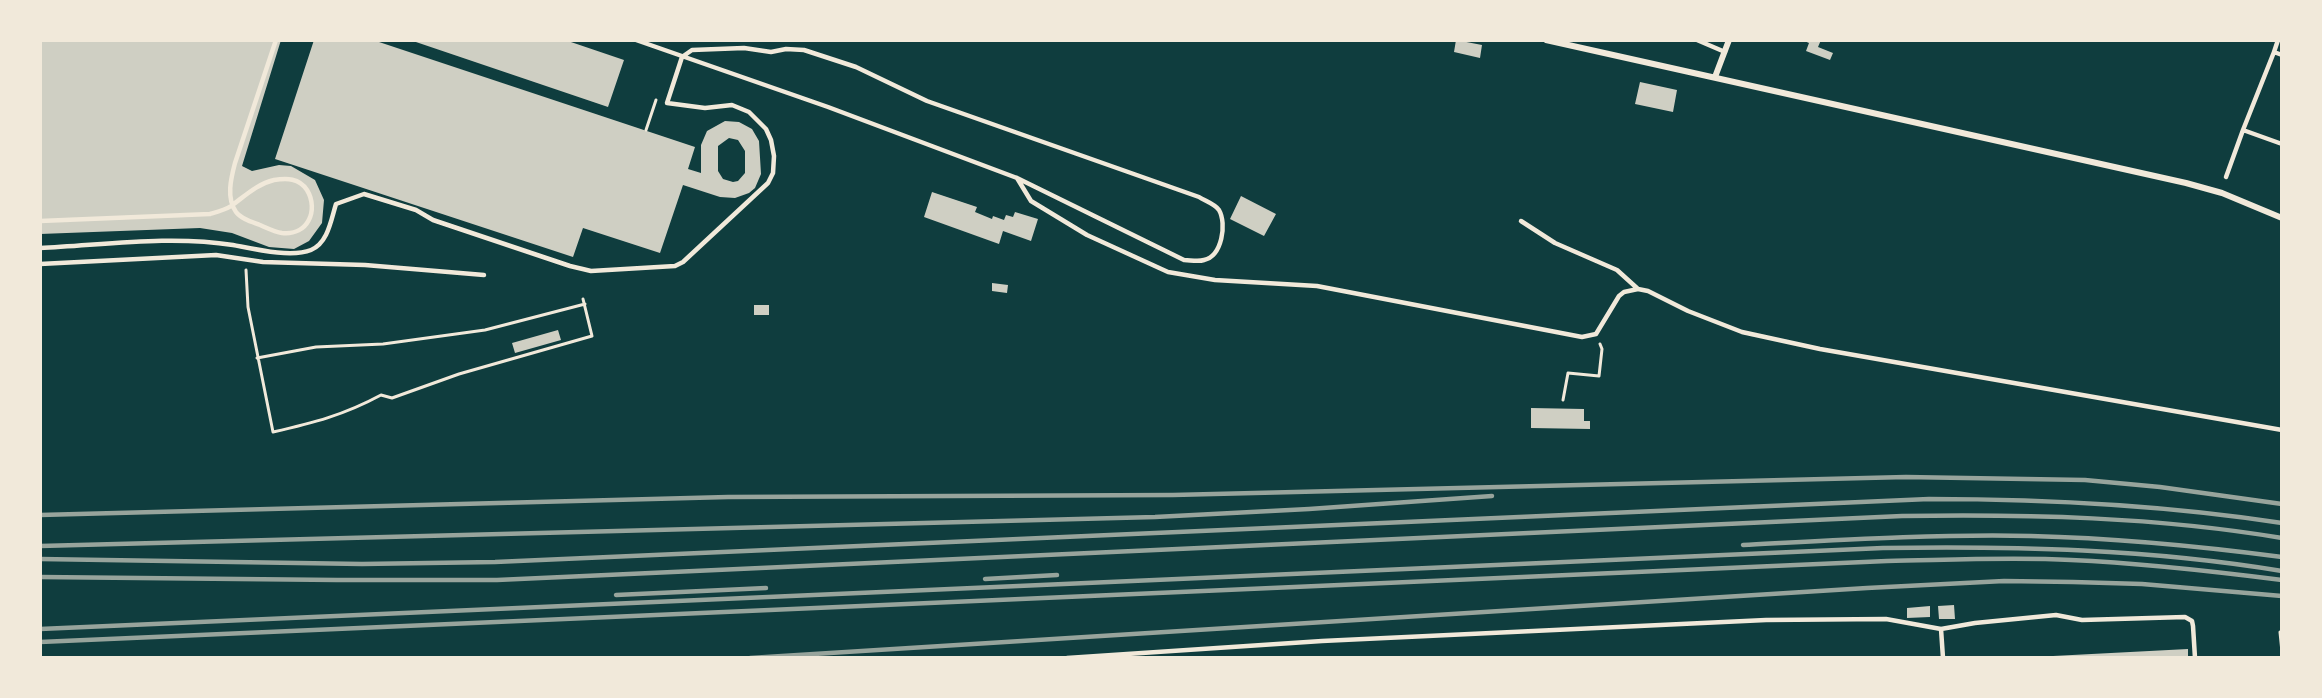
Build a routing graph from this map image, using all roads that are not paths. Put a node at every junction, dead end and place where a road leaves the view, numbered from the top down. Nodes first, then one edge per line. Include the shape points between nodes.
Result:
1 (276, 40) edge
2 (636, 40) edge
3 (1546, 40) edge
4 (1697, 40) edge
5 (1729, 40) edge
6 (2278, 40) edge
7 (1725, 51) junction
8 (2274, 52) junction
9 (2282, 55) edge
10 (682, 57) junction
11 (1715, 77) junction
12 (2243, 130) junction
13 (2282, 144) edge
14 (2226, 177) dead end
15 (1017, 178) junction
16 (2282, 218) edge
17 (40, 221) edge
18 (1521, 221) dead end
19 (40, 248) edge
20 (40, 264) edge
21 (484, 275) dead end
22 (1638, 289) junction
23 (2282, 430) edge
24 (1941, 629) junction
25 (1067, 657) edge
26 (1943, 657) edge
27 (2195, 657) edge

1 - 17 lane via 230,179 230,196 233,204 236,213 282,233 295,232 308,223 313,213 312,199 303,184 291,178 254,188 246,195 237,201 229,207 210,214
2 - 10 lane
3 - 11 street
4 - 7 lane
5 - 7 street
6 - 8 lane
7 - 11 street
8 - 9 lane
8 - 12 lane
10 - 15 lane
10 - 15 lane via 692,50 719,48 804,50 828,56 927,101 1199,197 1217,208 1224,222 1219,244 1213,255 1204,260 1184,260
10 - 19 lane via 667,103 705,108 732,105 749,112 766,129 774,156 768,183 675,266 591,271 364,194 336,204 325,239 311,250 257,250 184,241
11 - 16 street via 2186,183
12 - 13 lane
12 - 14 lane
15 - 22 lane via 1031,201 1087,235 1168,272 1215,280 1317,286 1581,337 1596,334 1619,296
18 - 22 lane via 1555,243 1617,270
20 - 21 lane via 216,255 263,262
22 - 23 lane via 1742,332
24 - 25 lane via 1886,619 1766,620
24 - 26 lane
24 - 27 lane via 2056,615 2082,620 2185,617 2192,621

